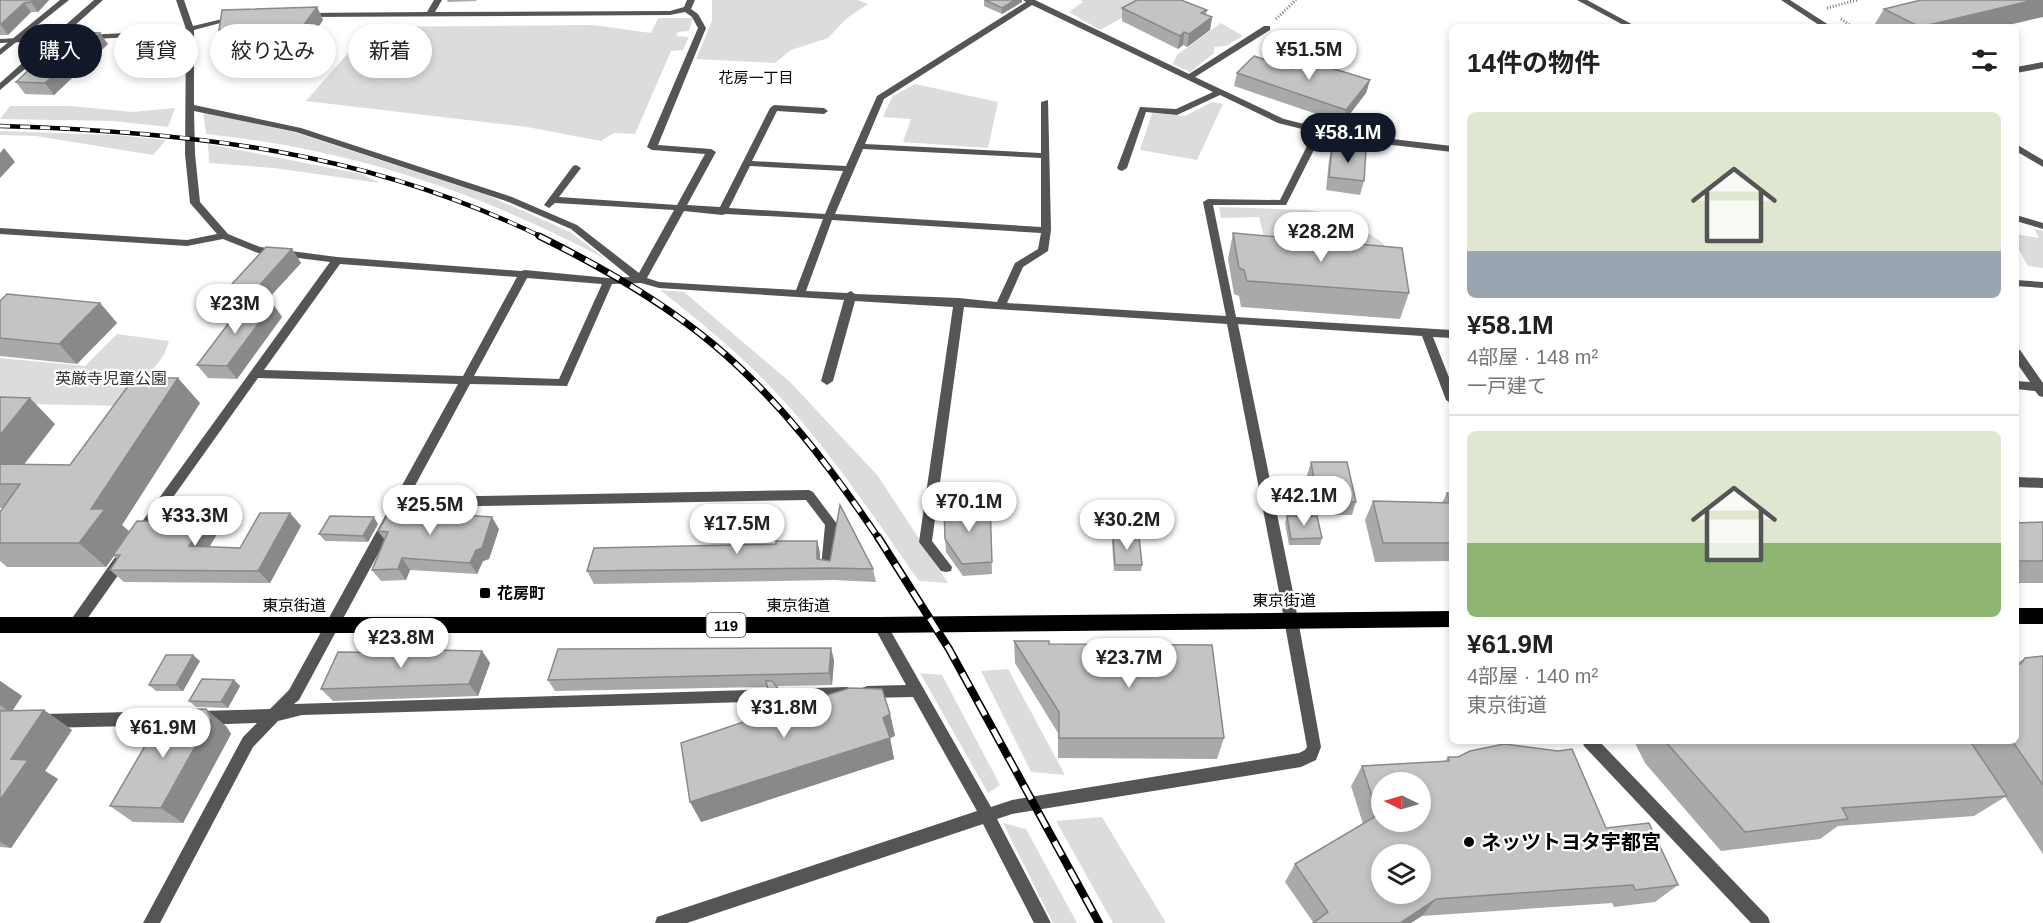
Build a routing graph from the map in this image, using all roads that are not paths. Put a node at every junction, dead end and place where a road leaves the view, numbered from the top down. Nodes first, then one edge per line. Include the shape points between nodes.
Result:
1 (65, 0) edge
2 (99, 0) edge
3 (180, 0) edge
4 (438, 0) edge
5 (1581, 0) edge
6 (1785, 0) edge
7 (1030, 1) edge
8 (689, 4) edge
9 (299, 15) edge
10 (429, 15) junction
11 (240, 17) edge
12 (71, 24) edge
13 (188, 24) edge
14 (1627, 24) edge
15 (1823, 24) edge
16 (198, 27) edge
17 (1267, 28) road end
18 (0, 41) edge
19 (15, 41) junction
20 (18, 41) edge
21 (0, 53) edge
22 (2043, 65) edge
23 (2019, 69) edge
24 (18, 71) edge
25 (190, 78) edge
26 (1188, 78) junction
27 (0, 87) edge
28 (1219, 92) junction
29 (1045, 102) dead end
30 (190, 106) junction
31 (824, 111) dead end
32 (1319, 130) junction
33 (859, 146) junction
34 (1449, 149) edge
35 (2019, 149) edge
36 (1046, 156) junction
37 (747, 163) junction
38 (2043, 164) edge
39 (576, 168) dead end
40 (1122, 168) dead end
41 (849, 169) junction
42 (552, 200) junction
43 (680, 210) junction
44 (722, 212) junction
45 (543, 213) junction
46 (828, 218) junction
47 (2019, 219) edge
48 (2043, 226) edge
49 (1046, 230) junction
50 (1, 233) edge
51 (224, 236) junction
52 (337, 260) junction
53 (525, 273) junction
54 (640, 280) junction
55 (608, 281) junction
56 (2019, 283) edge
57 (2043, 285) edge
58 (800, 293) junction
59 (851, 295) junction
60 (959, 302) junction
61 (1001, 304) junction
62 (1232, 319) junction
63 (1426, 332) junction
64 (1449, 334) edge
65 (2019, 357) edge
66 (255, 374) junction
67 (465, 380) junction
68 (827, 381) dead end
69 (2019, 385) edge
70 (2042, 389) edge
71 (1449, 392) edge
72 (2019, 482) edge
73 (2043, 483) edge
74 (399, 503) junction
75 (827, 567) edge
76 (946, 567) dead end
77 (2019, 616) edge
78 (2043, 616) edge
79 (1291, 619) junction
80 (1449, 619) edge
81 (332, 624) junction
82 (0, 625) edge
83 (75, 625) junction
84 (880, 625) junction
85 (917, 691) junction
86 (271, 716) junction
87 (24, 721) edge
88 (1592, 744) edge
89 (987, 815) junction
90 (151, 923) edge
91 (663, 923) edge
92 (1043, 923) edge
93 (1761, 923) edge

1 - 19 street
2 - 12 street
3 - 13 street
4 - 10 street
5 - 14 street
6 - 15 street
7 - 26 street
7 - 33 street via 880,98
8 - 10 street via 670,13
8 - 43 street via 702,28 652,147 711,152
9 - 10 street
11 - 16 street
17 - 26 street
18 - 19 street
19 - 20 street
19 - 21 street
22 - 23 street
24 - 27 street
25 - 30 street
26 - 28 street
28 - 32 street via 1281,121
28 - 40 street via 1177,112 1143,109
29 - 36 street
30 - 45 street via 298,130
30 - 51 street via 195,203
31 - 37 street via 774,108
32 - 34 street
32 - 62 street via 1283,203 1208,202
33 - 36 street
33 - 41 street
35 - 38 street
36 - 49 street
37 - 41 street
37 - 44 street
39 - 42 street
41 - 46 street
42 - 43 street
42 - 45 street
43 - 44 street
43 - 54 street
44 - 46 street
45 - 54 street via 574,227
46 - 49 street
46 - 58 street
47 - 48 street
49 - 61 street via 1043,251 1019,265
50 - 51 street via 187,243
51 - 52 street via 258,250
52 - 53 street
52 - 66 street
53 - 55 street
53 - 67 street
54 - 55 street
54 - 58 street via 659,285
55 - 67 street via 563,383
56 - 57 street
58 - 59 street
59 - 60 street
59 - 68 street
60 - 61 street
60 - 76 street via 926,542
61 - 62 street
62 - 63 street
62 - 79 street
63 - 64 street
63 - 71 street
65 - 70 street
66 - 67 street
66 - 83 street
67 - 74 street
69 - 70 street
72 - 73 street
74 - 75 street via 809,495 831,524
74 - 81 street
77 - 78 highway
79 - 80 highway, 東京街道 / 119
79 - 84 highway, 東京街道 / 119
79 - 89 street via 1314,747 1311,755 1301,760 1011,807
81 - 83 highway, 東京街道 / 119
81 - 84 highway, 東京街道 / 119
81 - 86 street via 294,695
82 - 83 highway, 東京街道 / 119
84 - 85 street
85 - 86 street via 302,709
85 - 89 street
86 - 87 street
86 - 90 street via 233,767
88 - 93 street
89 - 91 street
89 - 92 street

